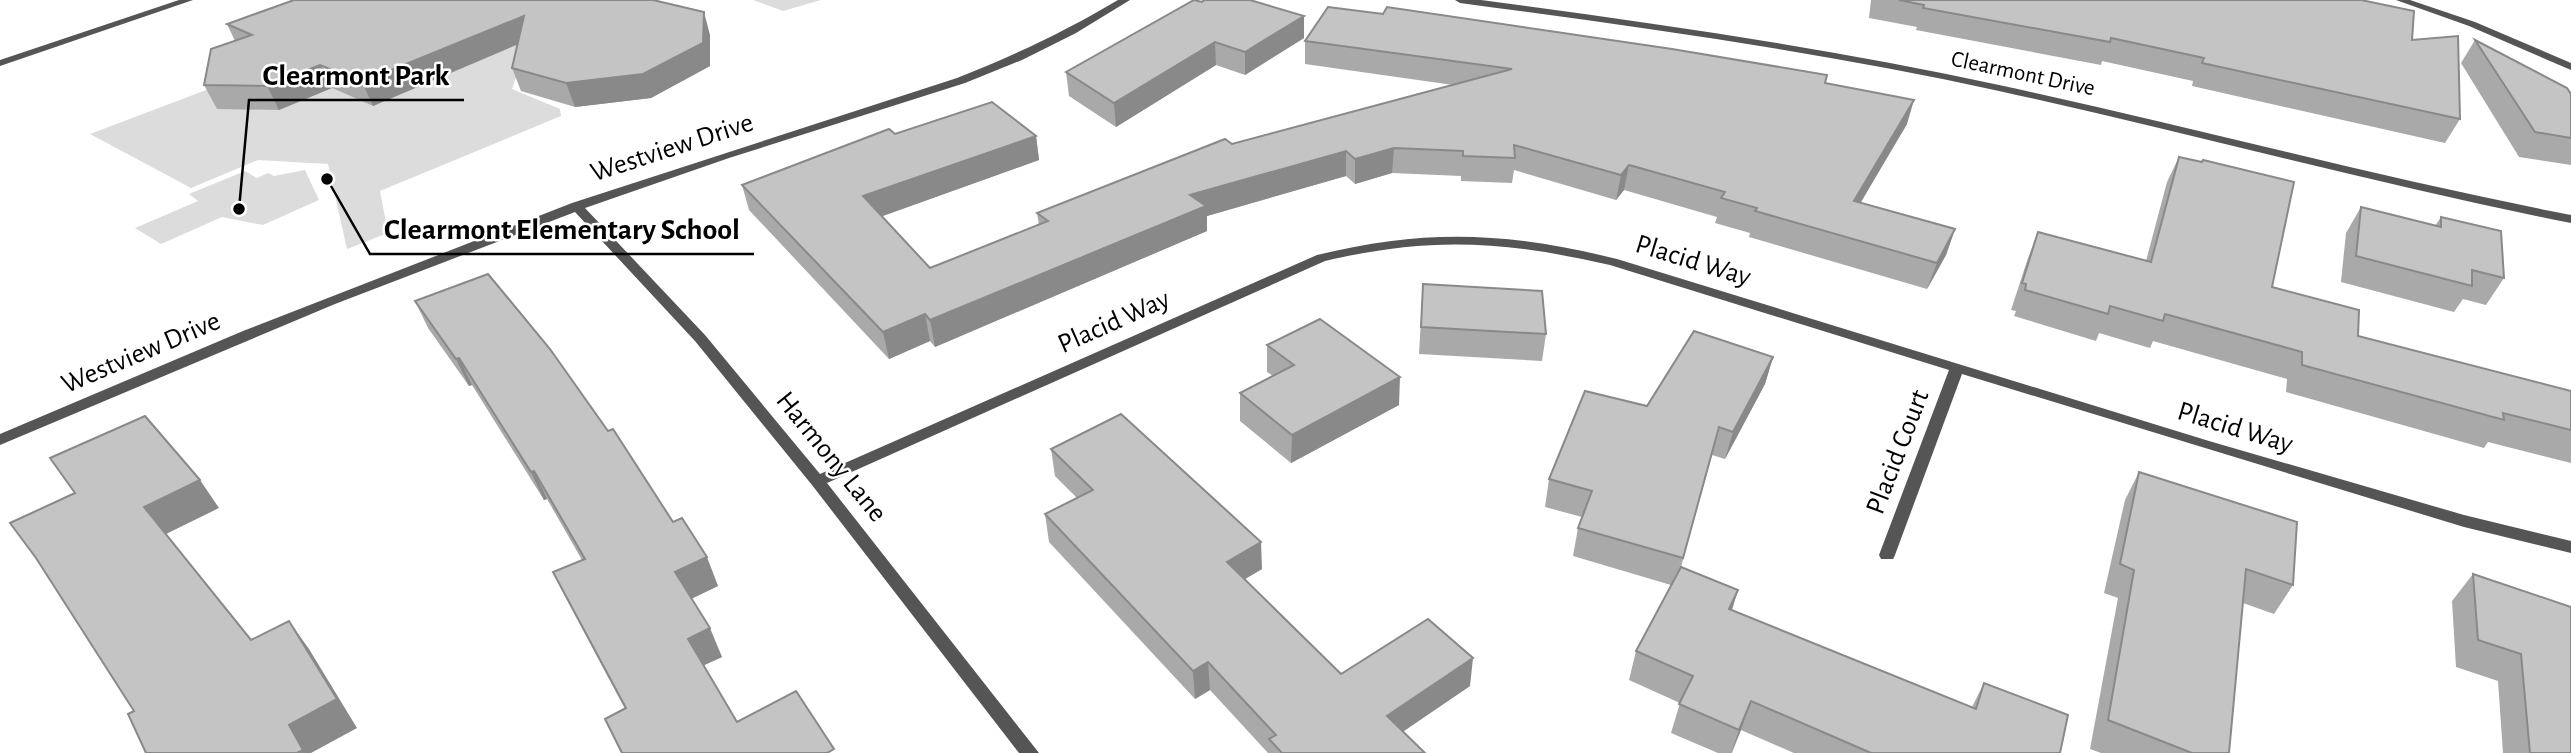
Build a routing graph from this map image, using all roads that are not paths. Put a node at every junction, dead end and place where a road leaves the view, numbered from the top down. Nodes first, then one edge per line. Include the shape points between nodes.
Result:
1 (188, 0) edge
2 (1125, 0) edge
3 (1460, 0) edge
4 (2401, 0) edge
5 (0, 63) edge
6 (2571, 67) edge
7 (576, 206) junction
8 (2571, 219) edge
9 (1957, 368) junction
10 (0, 440) edge
11 (817, 481) junction
12 (2571, 547) edge
13 (1886, 555) dead end
14 (1030, 753) edge

1 - 5 street
2 - 7 street, Westview Drive via 1038,48 968,78
3 - 8 street, Clearmont Drive via 1649,26 1997,88 2358,174
4 - 6 street via 2472,24
7 - 10 street, Westview Drive via 410,268
7 - 11 street, Harmony Lane via 700,338
9 - 11 street, Placid Way via 1613,262 1532,244 1482,238 1426,239 1321,258
9 - 12 street, Placid Way via 2464,521
9 - 13 street, Placid Court
11 - 14 street, Harmony Lane

